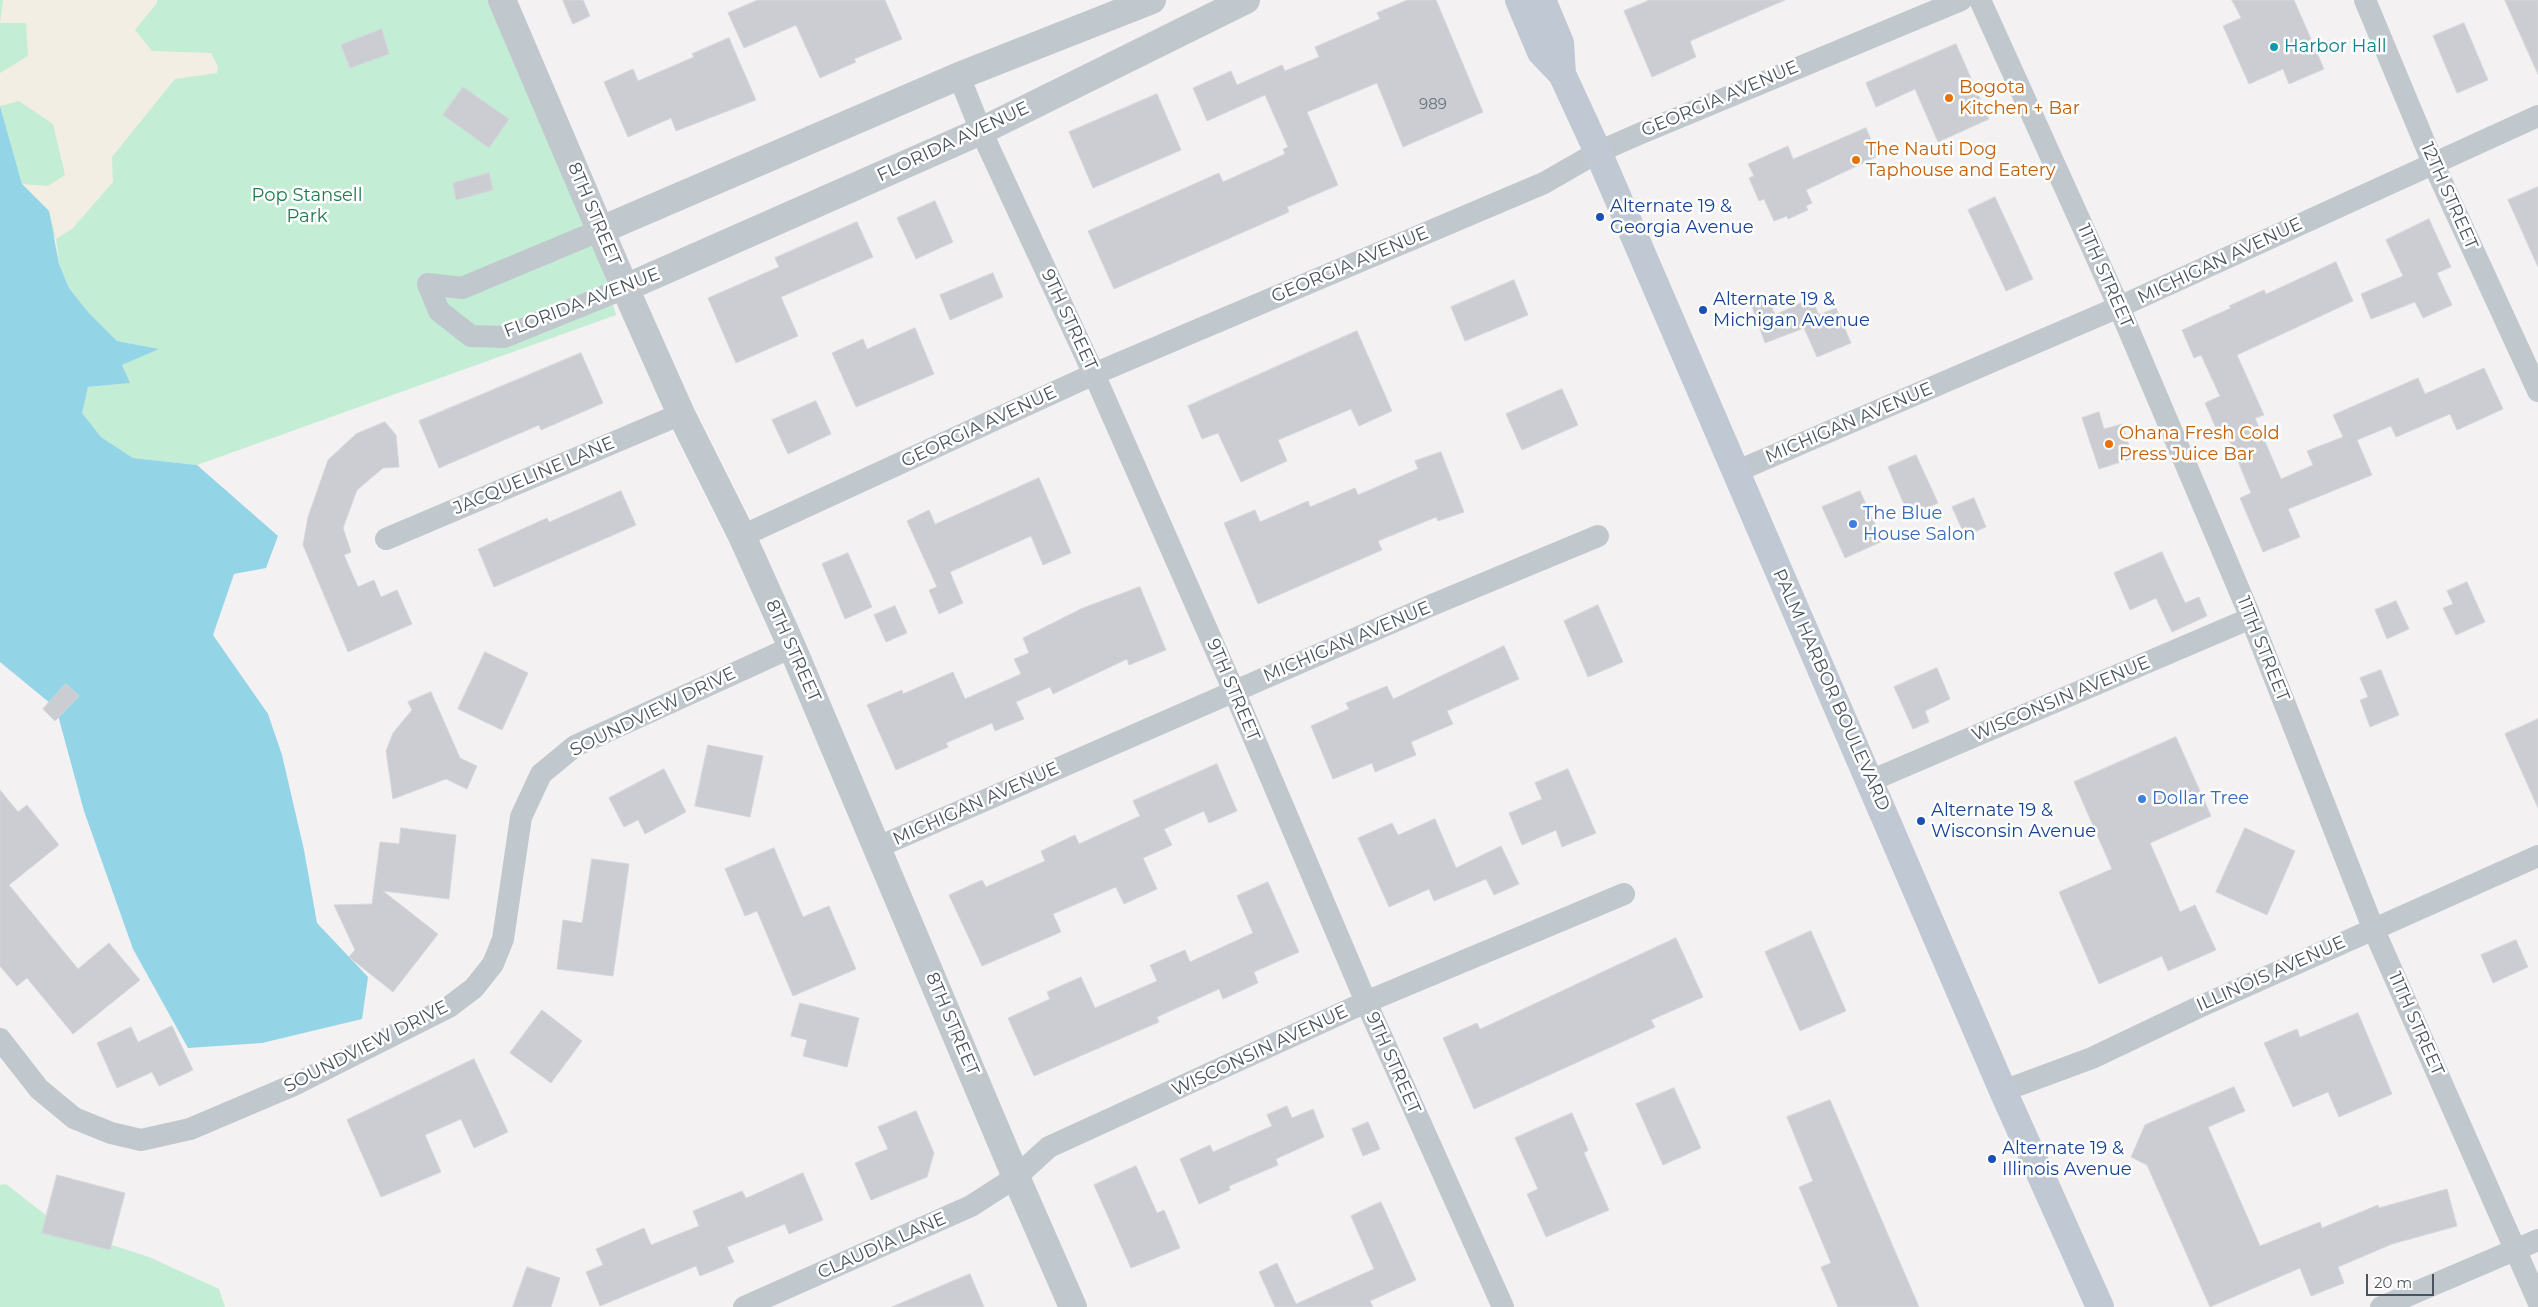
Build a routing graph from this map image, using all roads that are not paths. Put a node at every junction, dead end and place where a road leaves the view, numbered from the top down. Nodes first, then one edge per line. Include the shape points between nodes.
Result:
1 (502, 0) edge
2 (1152, 0) edge
3 (1246, 0) edge
4 (1519, 0) edge
5 (1542, 0) edge
6 (1961, 0) edge
7 (1980, 0) edge
8 (2365, 0) edge
9 (1562, 74) junction
10 (959, 76) junction
11 (2538, 116) edge
12 (981, 132) junction
13 (1598, 152) junction
14 (2433, 164) junction
15 (602, 230) junction
16 (625, 288) junction
17 (2119, 307) junction
18 (1094, 374) junction
19 (2538, 391) edge
20 (681, 414) junction
21 (1736, 472) junction
22 (742, 536) junction
23 (1598, 536) dead end
24 (386, 539) dead end
25 (2251, 618) junction
26 (792, 647) junction
27 (1234, 691) junction
28 (1870, 781) junction
29 (878, 846) junction
30 (2538, 856) edge
31 (1624, 894) dead end
32 (2373, 928) junction
33 (1366, 1002) junction
34 (0, 1039) edge
35 (2003, 1091) junction
36 (1016, 1176) junction
37 (2538, 1240) edge
38 (2515, 1250) junction
39 (2538, 1301) edge
40 (744, 1307) edge
41 (1073, 1307) edge
42 (1503, 1307) edge
43 (2100, 1307) edge
44 (2381, 1307) edge

1 - 15 street, 8TH STREET
2 - 10 street, FLORIDA AVENUE
3 - 12 street, FLORIDA AVENUE
4 - 9 main road, PALM HARBOR BOULEVARD via 1541,52
5 - 9 main road, PALM HARBOR BOULEVARD via 1560,43
6 - 13 street, GEORGIA AVENUE
7 - 17 street, 11TH STREET
8 - 14 street, 12TH STREET
9 - 13 main road, PALM HARBOR BOULEVARD
10 - 12 street, 9TH STREET
10 - 15 street, FLORIDA AVENUE
11 - 14 street, MICHIGAN AVENUE
12 - 16 street, FLORIDA AVENUE
12 - 18 street, 9TH STREET
13 - 18 street, GEORGIA AVENUE via 1544,183
13 - 21 main road, PALM HARBOR BOULEVARD
14 - 17 street, MICHIGAN AVENUE
14 - 19 street, 12TH STREET
15 - 16 street, 8TH STREET
15 - 16 street, FLORIDA AVENUE via 462,288 428,284 439,312 471,336 504,337
16 - 20 street, 8TH STREET
17 - 21 street, MICHIGAN AVENUE
17 - 25 street, 11TH STREET
18 - 22 street, GEORGIA AVENUE
18 - 27 street, 9TH STREET
20 - 22 street, 8TH STREET
20 - 24 street, JACQUELINE LANE
21 - 28 main road, PALM HARBOR BOULEVARD
22 - 26 street, 8TH STREET
23 - 27 street, MICHIGAN AVENUE via 1551,553
25 - 28 street, WISCONSIN AVENUE
25 - 32 street, 11TH STREET
26 - 29 street, 8TH STREET
26 - 34 street, SOUNDVIEW DRIVE via 575,746 541,774 522,817 503,939 494,964 474,988 449,1007 296,1084 190,1129 141,1140 111,1133 74,1118 39,1089
27 - 29 street, MICHIGAN AVENUE
27 - 33 street, 9TH STREET
28 - 35 main road, PALM HARBOR BOULEVARD
29 - 36 street, 8TH STREET
30 - 32 street, ILLINOIS AVENUE
31 - 33 street, WISCONSIN AVENUE
32 - 35 street, ILLINOIS AVENUE via 2092,1058
32 - 38 street, 11TH STREET
33 - 36 street, WISCONSIN AVENUE via 1049,1147
33 - 42 street, 9TH STREET
35 - 43 main road, PALM HARBOR BOULEVARD
36 - 40 street, CLAUDIA LANE via 971,1206
36 - 41 street, 8TH STREET
37 - 38 street
38 - 39 street, 11TH STREET
38 - 44 street

